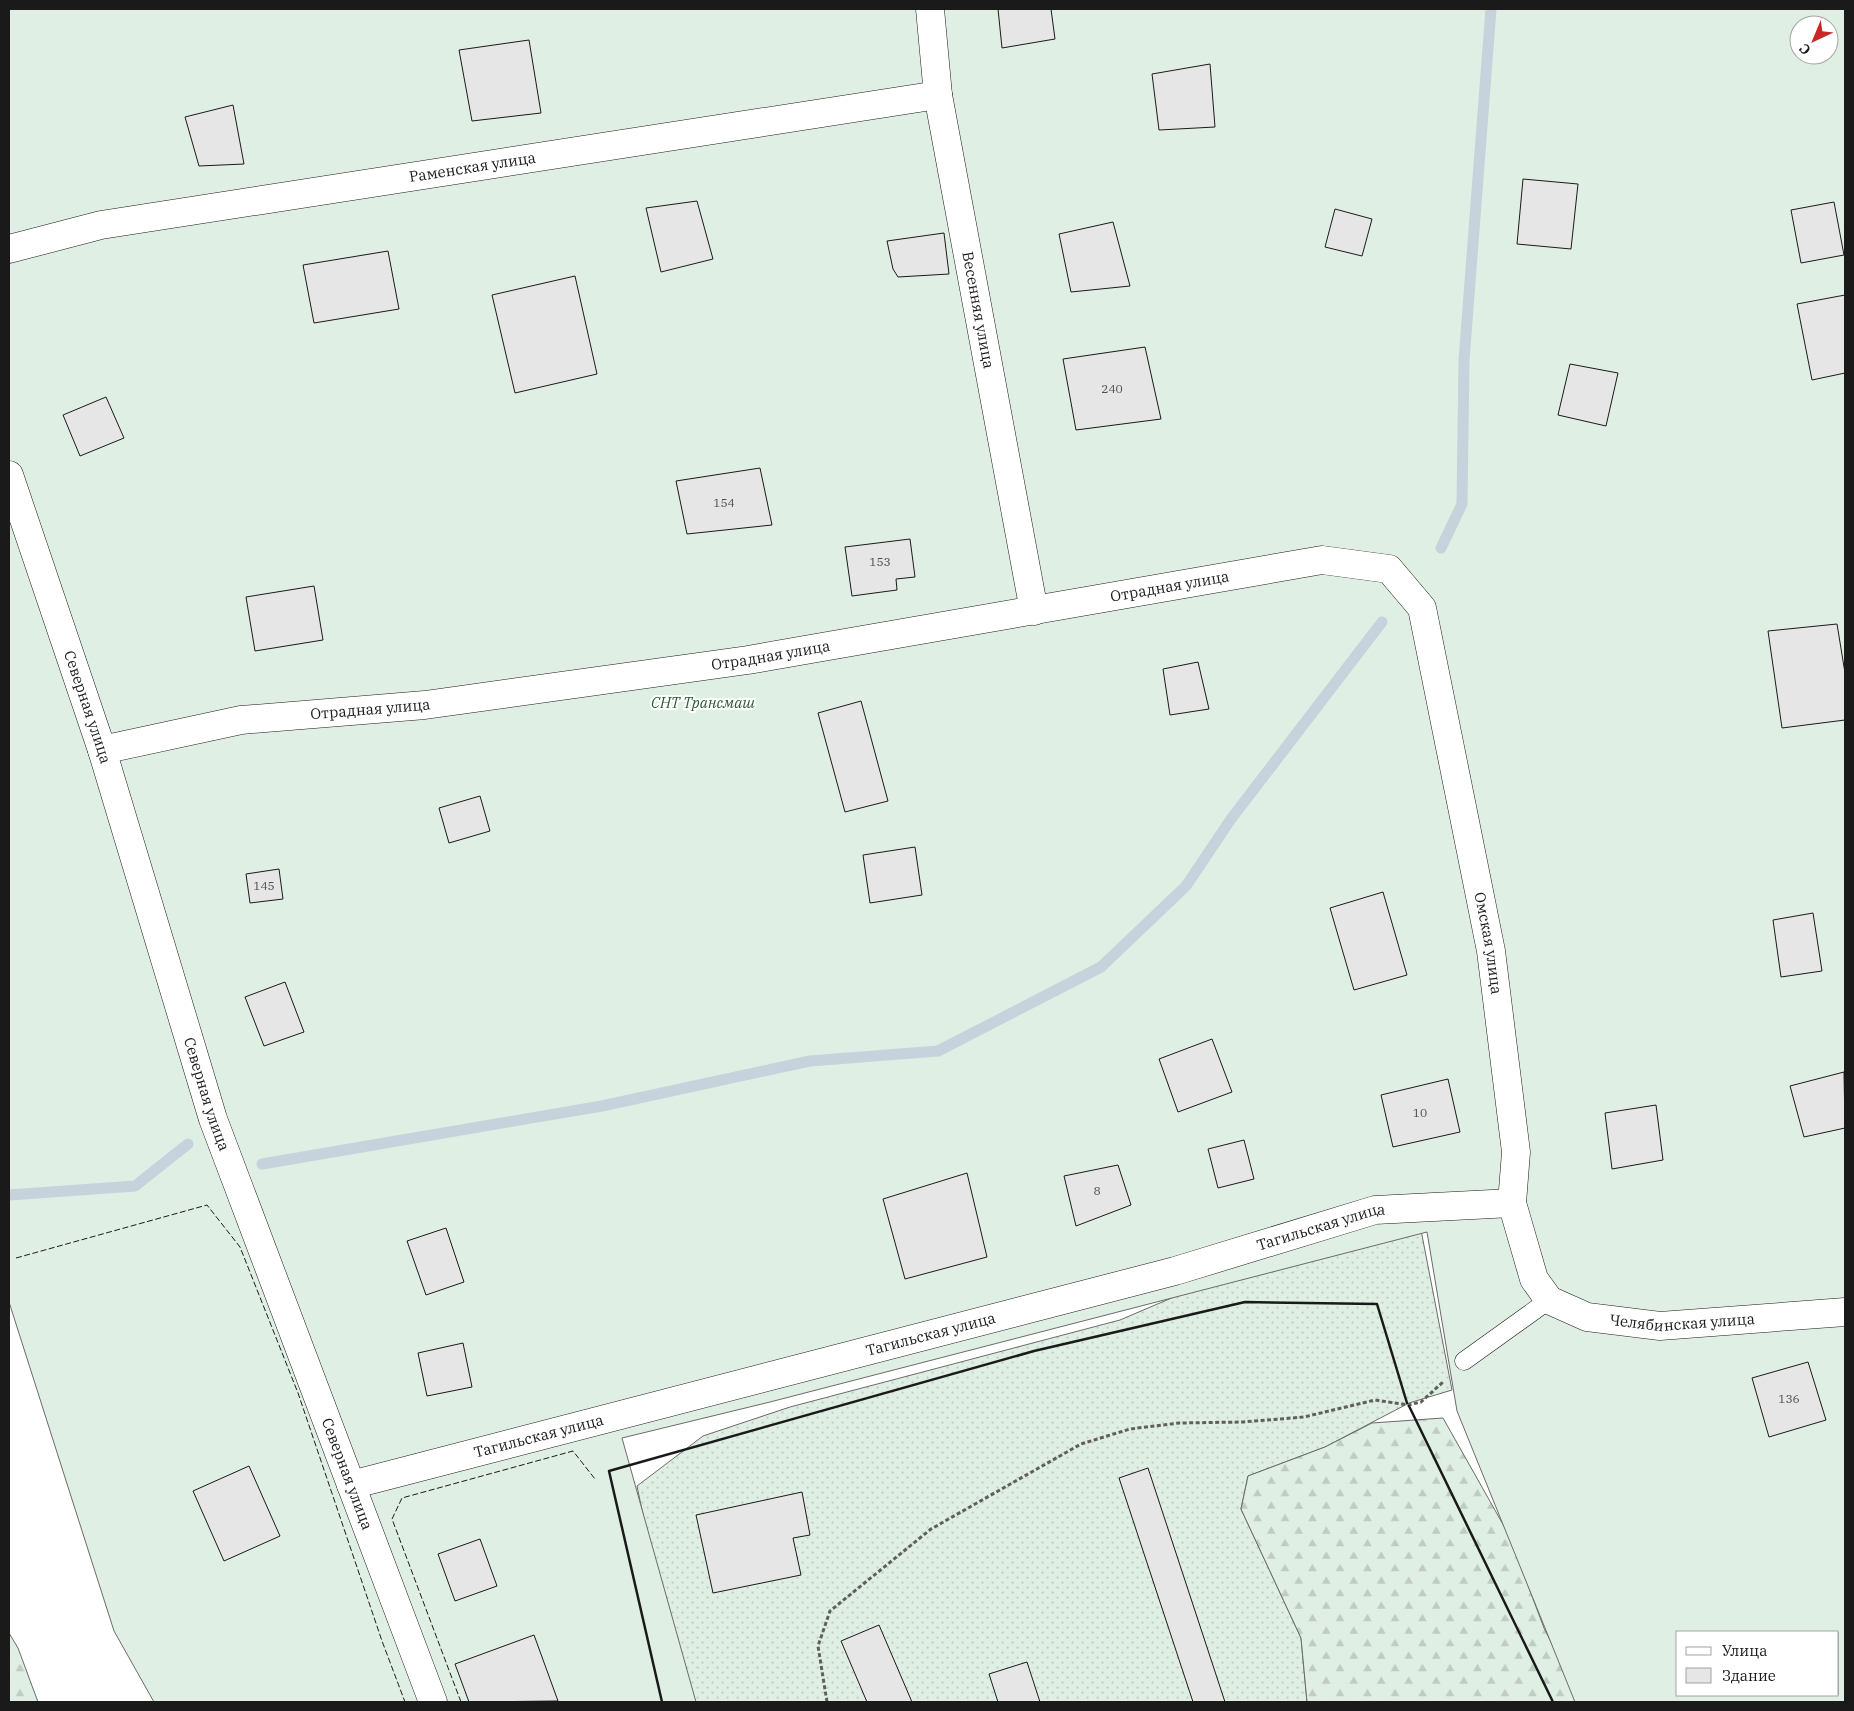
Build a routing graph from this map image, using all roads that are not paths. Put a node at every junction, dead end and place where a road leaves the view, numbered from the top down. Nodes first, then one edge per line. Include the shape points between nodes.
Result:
1 (930, 9) edge
2 (938, 95) junction
3 (9, 249) edge
4 (9, 476) edge
5 (1422, 608) joint
6 (1034, 611) junction
7 (102, 750) junction
8 (1512, 1203) junction
9 (1542, 1290) junction
10 (1845, 1312) edge
11 (1464, 1361) road end
12 (352, 1485) junction
13 (433, 1702) edge

1 - 2 street, Весенняя улица
2 - 3 street, Раменская улица via 101,225
2 - 6 street, Весенняя улица
4 - 7 street, Северная улица
5 - 6 street, Отрадная улица via 1389,569 1322,560
5 - 8 street, Омская улица via 1491,951 1516,1152
6 - 7 street, Отрадная улица via 748,660 424,706 241,720
7 - 12 street, Северная улица via 213,1119
8 - 9 street, Омская улица
8 - 12 street, Тагильская улица via 1375,1210 1175,1271
9 - 10 street, Челябинская улица via 1587,1317 1660,1326
9 - 11 lane
12 - 13 street, Северная улица

